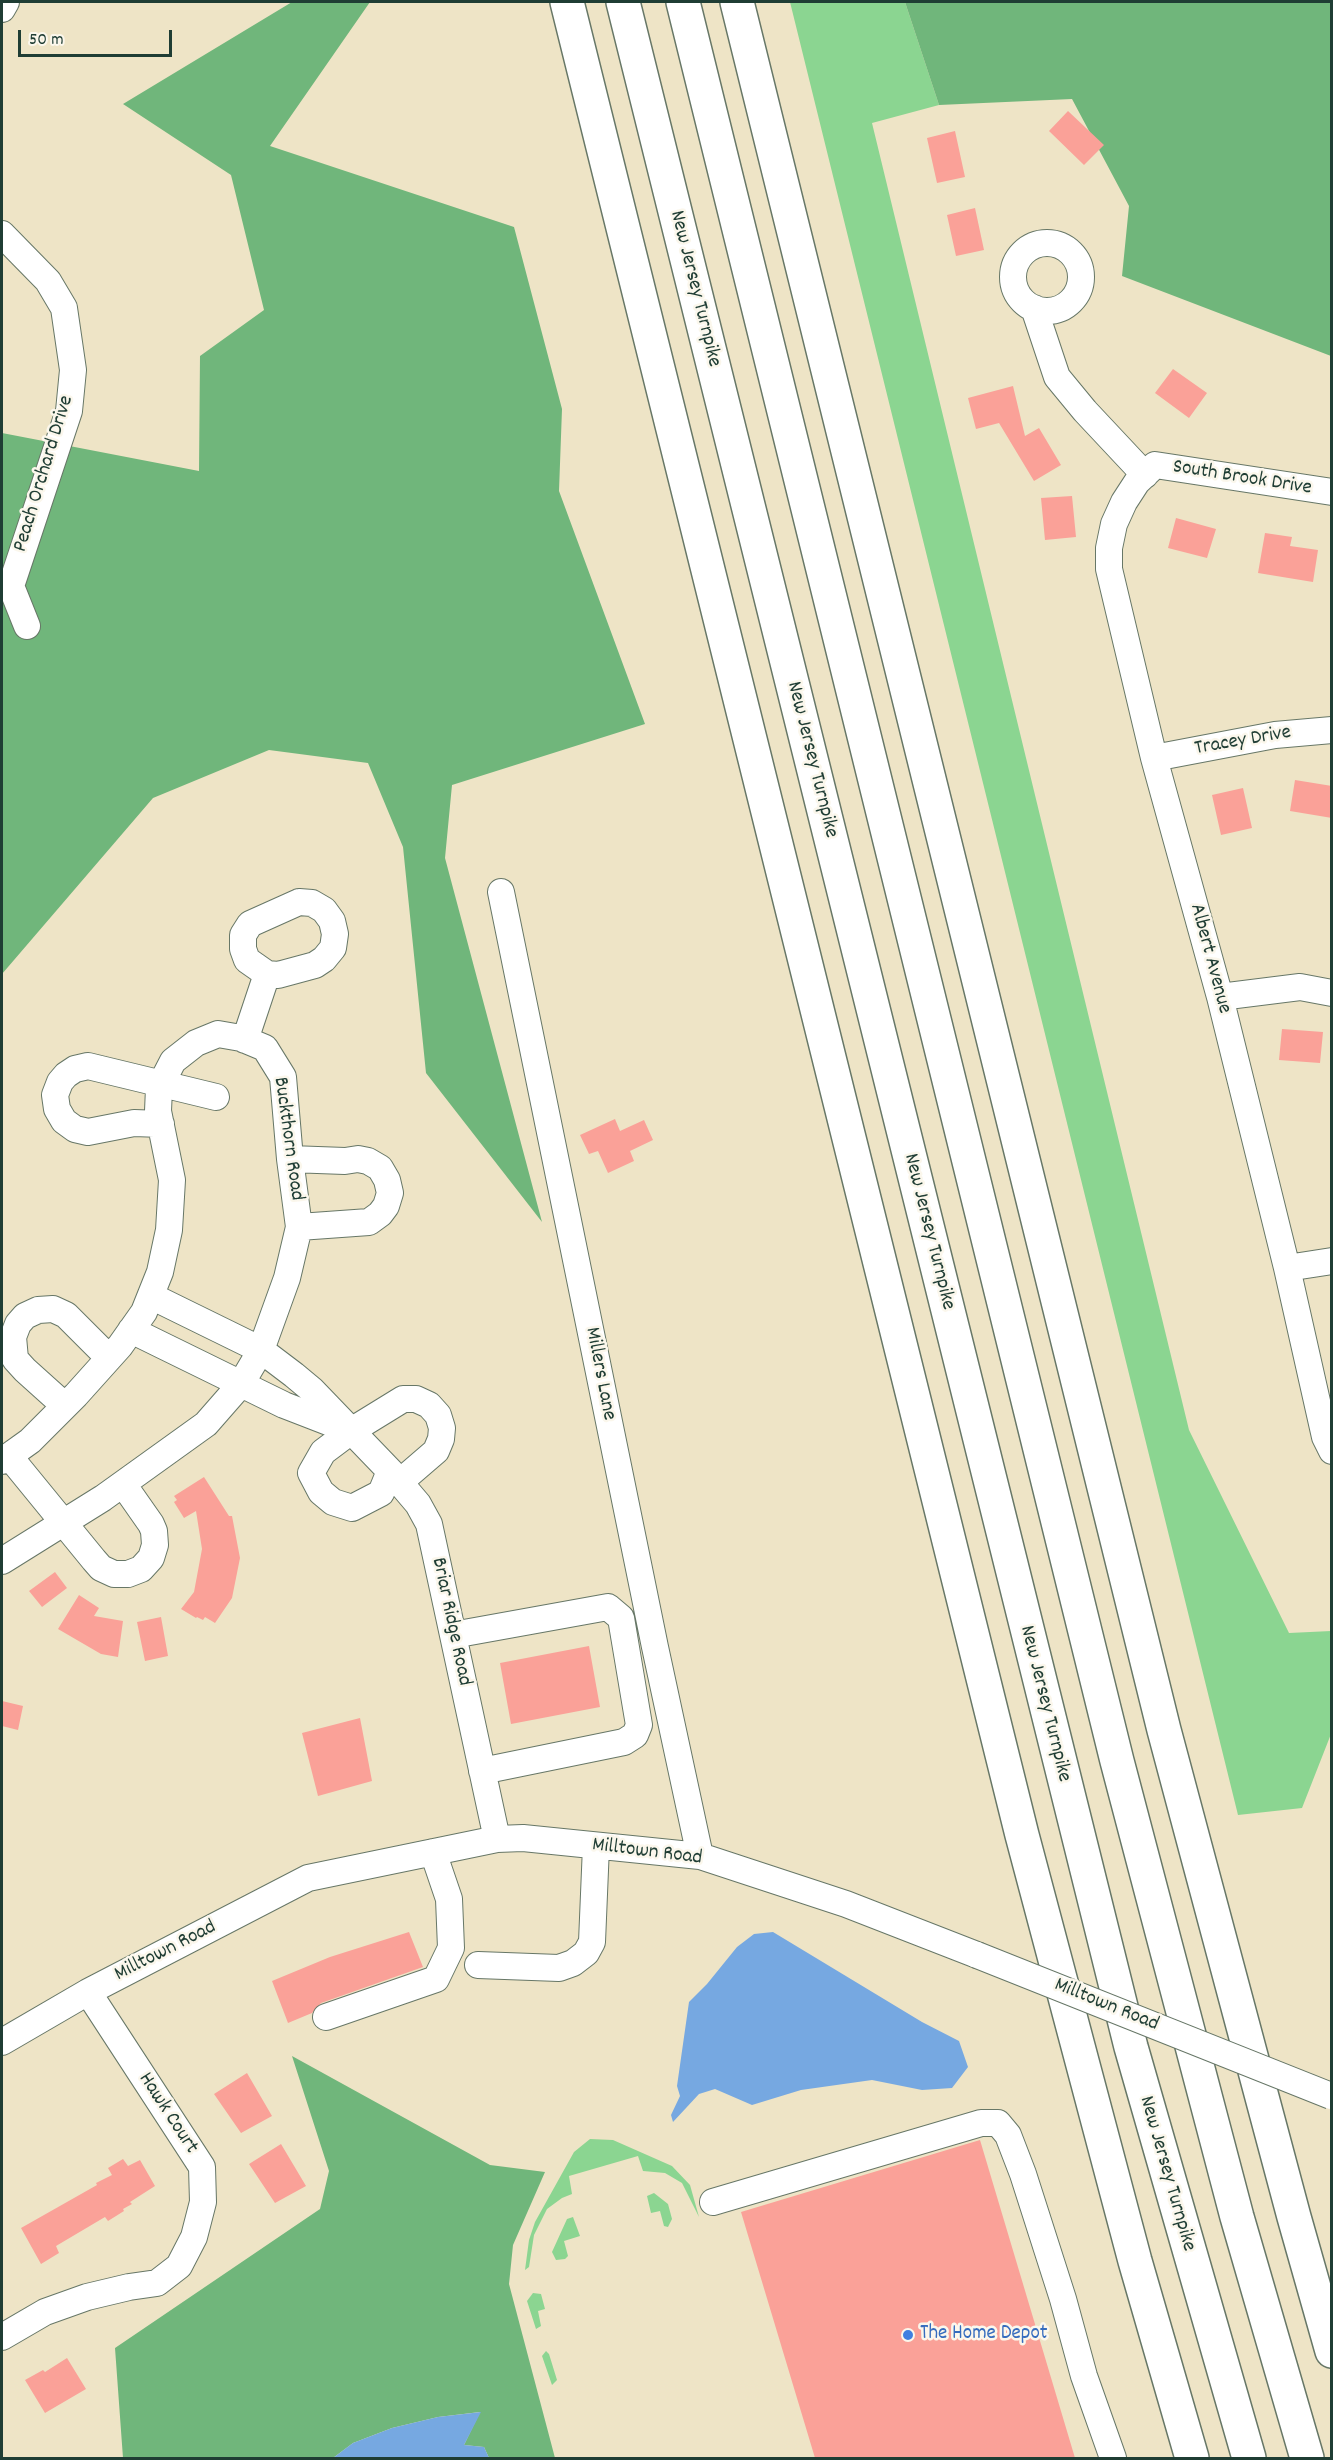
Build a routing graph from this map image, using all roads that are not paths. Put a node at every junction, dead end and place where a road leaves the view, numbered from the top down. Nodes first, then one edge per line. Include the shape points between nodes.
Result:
1 (6, 2) edge
2 (567, 2) edge
3 (623, 2) edge
4 (683, 2) edge
5 (737, 2) edge
6 (2, 9) edge
7 (2, 234) edge
8 (1034, 308) dead end
9 (1144, 475) junction
10 (1332, 492) edge
11 (27, 626) dead end
12 (1332, 730) edge
13 (1154, 758) junction
14 (501, 892) dead end
15 (267, 974) dead end
16 (1332, 993) edge
17 (1220, 997) junction
18 (245, 1040) junction
19 (162, 1084) junction
20 (216, 1097) dead end
21 (161, 1124) junction
22 (290, 1159) junction
23 (299, 1227) junction
24 (1332, 1261) edge
25 (1287, 1268) junction
26 (151, 1296) junction
27 (131, 1330) junction
28 (261, 1350) junction
29 (109, 1358) junction
30 (241, 1384) junction
31 (65, 1406) junction
32 (351, 1431) junction
33 (1332, 1451) edge
34 (5, 1459) edge
35 (395, 1477) junction
36 (123, 1484) junction
37 (64, 1522) junction
38 (2, 1561) edge
39 (453, 1635) junction
40 (482, 1771) junction
41 (497, 1839) junction
42 (596, 1846) junction
43 (433, 1852) junction
44 (700, 1856) junction
45 (478, 1965) dead end
46 (88, 1992) junction
47 (326, 2017) dead end
48 (2, 2042) edge
49 (1331, 2096) edge
50 (712, 2202) dead end
51 (2, 2337) edge
52 (1332, 2350) edge
53 (1113, 2458) edge
54 (1192, 2458) edge
55 (1248, 2458) edge
56 (1307, 2458) edge

1 - 6 street
2 - 54 highway via 1022,1835 1135,2261
3 - 55 highway, New Jersey Turnpike via 1131,2047
4 - 56 highway via 1120,1772 1237,2217
5 - 52 highway via 1164,1730
7 - 11 street, Peach Orchard Drive via 48,281 64,308 73,370 69,411 11,586
8 - 9 street, South Brook Drive via 1057,376
9 - 10 street, South Brook Drive via 1155,465
9 - 13 street, Albert Avenue via 1114,524 1109,569
12 - 13 street, Tracey Drive via 1275,735
13 - 17 street, Albert Avenue
14 - 44 street, Millers Lane
15 - 18 street
16 - 17 street via 1300,987
17 - 25 street, Albert Avenue
18 - 19 street, Buckthorn Road via 218,1034 196,1043 173,1061
18 - 22 street, Buckthorn Road via 265,1048 283,1077
19 - 20 street
19 - 21 street, Buckthorn Road via 158,1111
19 - 21 street via 88,1066 66,1075 55,1095 63,1121 75,1129 88,1132 134,1123
21 - 26 street, Buckthorn Road via 172,1180 169,1230
22 - 23 street, Buckthorn Road
22 - 23 street via 368,1161 380,1168 390,1193 380,1214 361,1224
23 - 28 street, Buckthorn Road via 287,1278
24 - 25 street
25 - 33 street, Albert Avenue via 1325,1437
26 - 27 street, Buckthorn Road
26 - 28 street, Briar Ridge Road
27 - 29 street, Buckthorn Road
27 - 30 street, Briar Ridge Road
28 - 30 street, Buckthorn Road
28 - 32 street, Briar Ridge Road via 312,1390
29 - 31 street, Buckthorn Road
29 - 31 street via 66,1315 52,1309 25,1316 12,1337 15,1359
30 - 32 street, Briar Ridge Road
30 - 36 street, Buckthorn Road via 206,1424
31 - 34 street, Buckthorn Road via 30,1441
32 - 35 street, Briar Ridge Road
32 - 35 street via 323,1452 311,1473 321,1492 333,1502 352,1508 381,1493
32 - 35 street via 403,1399 429,1405 442,1428 436,1451
34 - 37 street
35 - 39 street, Briar Ridge Road via 429,1524
36 - 37 street, Buckthorn Road
36 - 37 street via 154,1531 151,1558 141,1569 114,1574 101,1568
37 - 38 street, Buckthorn Road
39 - 40 street, Briar Ridge Road
39 - 40 street via 608,1607 621,1618 639,1725 635,1735 624,1742
40 - 41 street, Briar Ridge Road
41 - 42 street, Milltown Road
41 - 43 street, Milltown Road
42 - 44 street, Milltown Road
42 - 45 street via 592,1942 586,1953 573,1964 559,1968
43 - 46 street, Milltown Road via 308,1878
43 - 47 street via 449,1899 451,1948 436,1979
44 - 49 street, Milltown Road, bridge via 846,1904
46 - 48 street, Milltown Road
46 - 51 street, Hawk Court via 202,2167 203,2202 194,2237 179,2266 157,2283 87,2297 45,2313
50 - 53 street via 981,2123 998,2123 1008,2135 1023,2174

